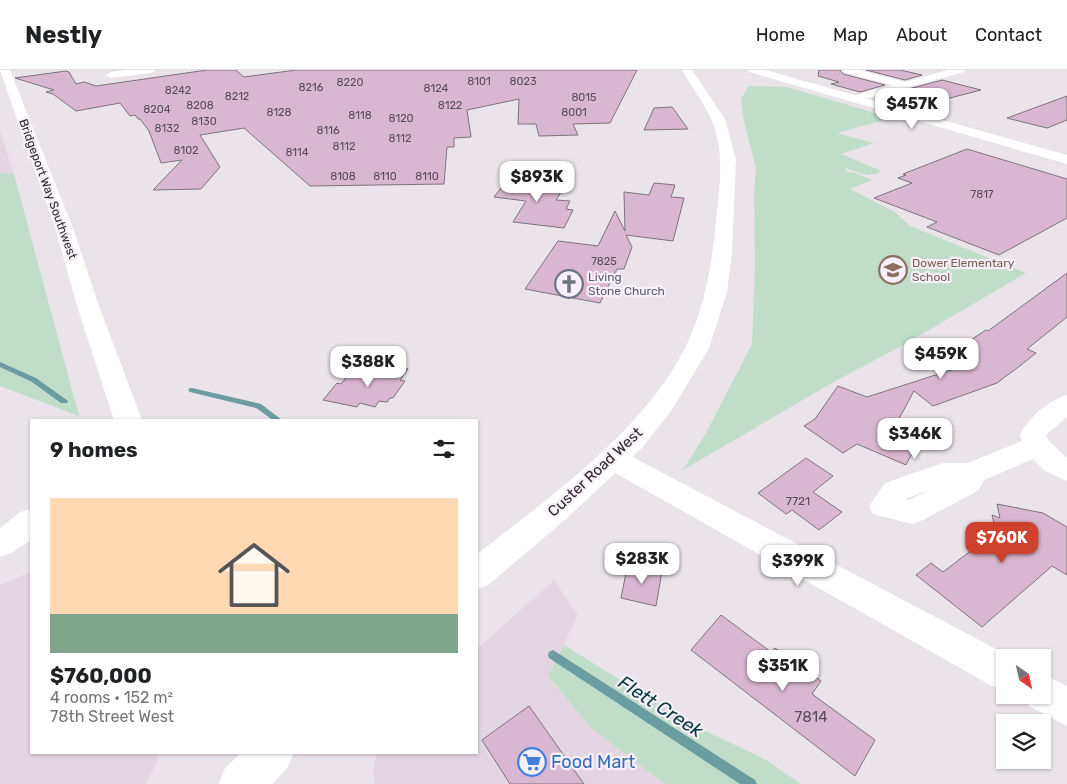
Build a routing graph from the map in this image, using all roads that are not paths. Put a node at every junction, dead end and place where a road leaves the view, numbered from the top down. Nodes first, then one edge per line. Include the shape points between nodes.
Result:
1 (151, 70) edge
2 (688, 70) edge
3 (753, 70) edge
4 (847, 70) edge
5 (960, 70) edge
6 (111, 76) dead end
7 (5, 79) edge
8 (904, 85) junction
9 (854, 99) junction
10 (1067, 160) edge
11 (1067, 403) edge
12 (128, 419) edge
13 (1036, 446) junction
14 (613, 459) junction
15 (1067, 471) edge
16 (970, 474) dead end
17 (30, 522) edge
18 (0, 544) edge
19 (478, 573) edge
20 (996, 668) edge
21 (1051, 698) edge
22 (1067, 707) edge

1 - 6 street
2 - 14 main road, Custer Road West via 718,119 729,160 716,292 697,348 674,387 650,420
3 - 9 main road
4 - 8 street
5 - 8 street
7 - 12 main road, Bridgeport Way Southwest via 64,231
8 - 9 street
9 - 10 main road
11 - 13 street via 1036,429 1033,435
13 - 15 street
13 - 16 street
14 - 19 main road, Custer Road West
14 - 20 street
17 - 18 street
21 - 22 street

